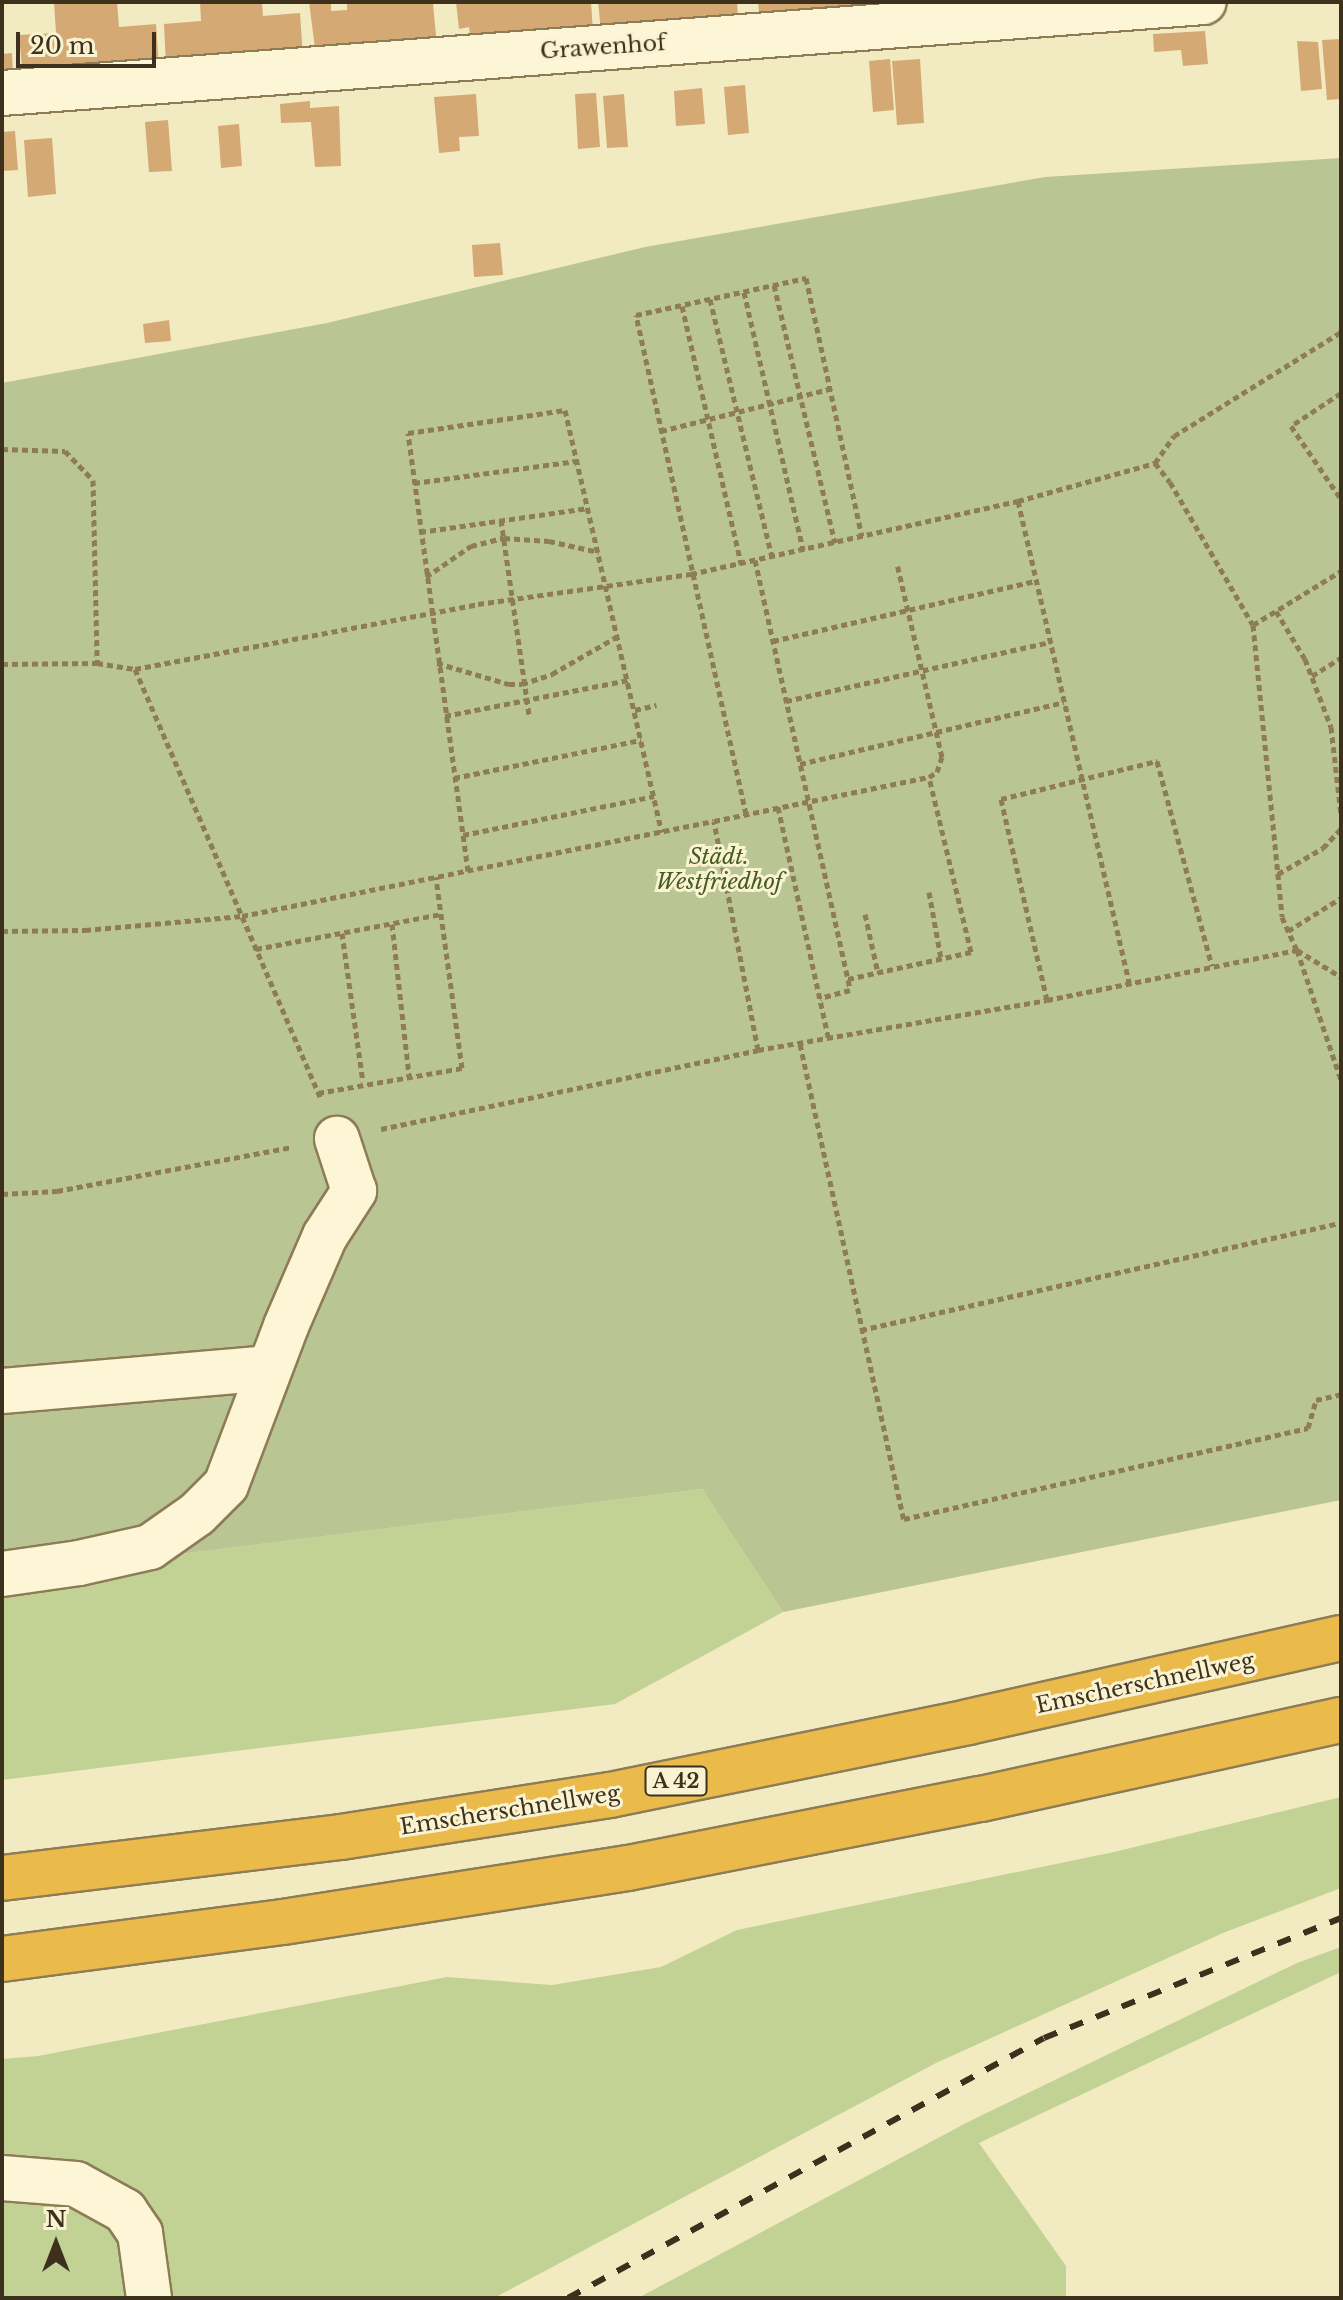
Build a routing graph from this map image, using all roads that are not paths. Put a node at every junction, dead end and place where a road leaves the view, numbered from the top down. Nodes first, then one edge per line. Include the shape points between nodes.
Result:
1 (1204, 2) edge
2 (2, 93) edge
3 (337, 1139) road end
4 (269, 1368) junction
5 (2, 1391) edge
6 (2, 1574) edge
7 (1341, 1638) edge
8 (1341, 1720) edge
9 (2, 1878) edge
10 (2, 1959) edge
11 (2, 2178) edge
12 (149, 2298) edge

1 - 2 street, Grawenhof
3 - 4 street via 354,1191 325,1236
4 - 5 street
4 - 6 street via 226,1485 197,1514 150,1547
7 - 9 highway, Emscherschnellweg / A 42 via 610,1795 341,1837
8 - 10 highway via 981,1799 628,1868
11 - 12 street via 76,2184 125,2211 140,2233

